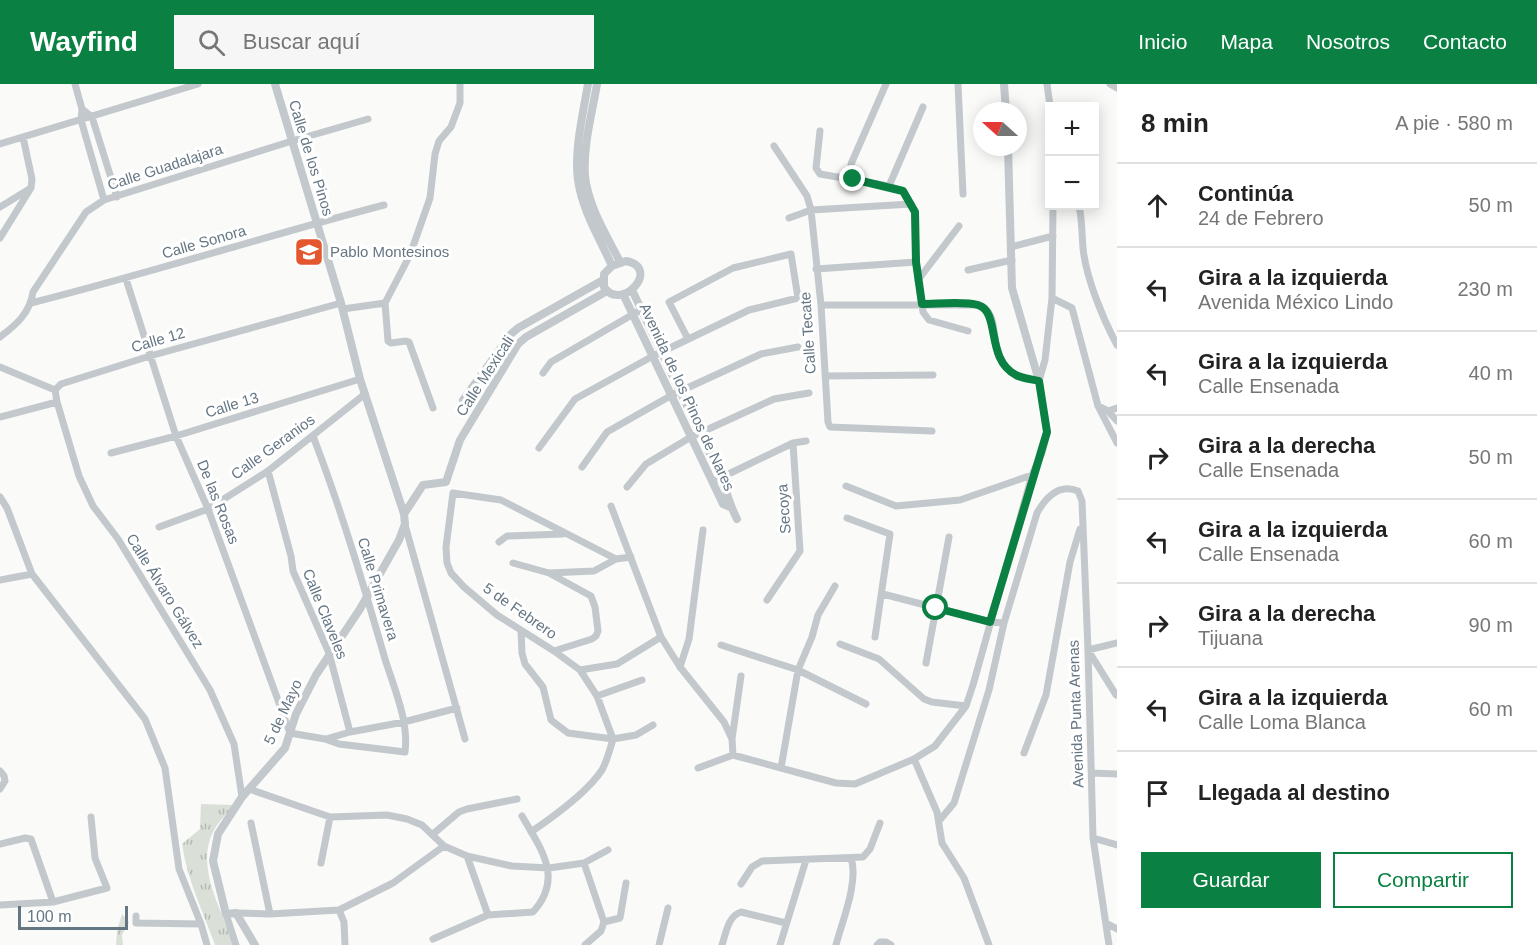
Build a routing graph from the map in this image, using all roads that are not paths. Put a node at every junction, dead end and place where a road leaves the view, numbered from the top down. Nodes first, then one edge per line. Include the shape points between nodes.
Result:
1 (75, 84) edge
2 (198, 84) edge
3 (275, 84) edge
4 (460, 84) edge
5 (597, 84) edge
6 (886, 84) edge
7 (958, 84) edge
8 (1004, 84) edge
9 (1047, 84) edge
10 (1110, 84) edge
11 (1117, 88) edge
12 (590, 91) edge
13 (1005, 102) edge
14 (1049, 102) edge
15 (923, 108) dead end
16 (82, 110) junction
17 (92, 117) junction
18 (368, 119) dead end
19 (81, 120) junction
20 (820, 131) dead end
21 (23, 136) junction
22 (291, 141) junction
23 (0, 144) edge
24 (774, 146) dead end
25 (1008, 156) edge
26 (853, 179) junction
27 (889, 186) junction
28 (30, 188) junction
29 (963, 194) dead end
30 (117, 197) junction
31 (104, 200) junction
32 (911, 204) junction
33 (384, 205) dead end
34 (0, 207) edge
35 (811, 210) junction
36 (1053, 210) edge
37 (1080, 210) edge
38 (789, 218) dead end
39 (316, 223) junction
40 (959, 226) dead end
41 (1053, 236) junction
42 (0, 238) edge
43 (1011, 247) junction
44 (1012, 260) junction
45 (916, 262) junction
46 (616, 264) junction
47 (816, 269) junction
48 (968, 270) dead end
49 (126, 279) junction
50 (603, 280) junction
51 (918, 280) junction
52 (607, 291) junction
53 (628, 292) junction
54 (1052, 298) junction
55 (31, 303) junction
56 (385, 303) junction
57 (922, 304) junction
58 (821, 305) junction
59 (342, 306) junction
60 (642, 309) junction
61 (633, 314) junction
62 (969, 331) dead end
63 (0, 337) edge
64 (688, 339) junction
65 (1117, 345) edge
66 (798, 347) dead end
67 (662, 351) junction
68 (150, 356) junction
69 (653, 356) junction
70 (0, 367) edge
71 (543, 373) dead end
72 (933, 375) dead end
73 (825, 376) junction
74 (360, 379) junction
75 (1039, 381) junction
76 (55, 390) junction
77 (677, 393) junction
78 (809, 393) dead end
79 (364, 394) junction
80 (463, 400) dead end
81 (57, 402) junction
82 (1098, 406) junction
83 (433, 408) dead end
84 (1117, 408) edge
85 (1108, 411) junction
86 (0, 417) edge
87 (1117, 421) edge
88 (932, 431) dead end
89 (695, 435) junction
90 (176, 436) junction
91 (313, 436) junction
92 (806, 441) dead end
93 (793, 443) junction
94 (1117, 443) edge
95 (539, 448) dead end
96 (111, 453) dead end
97 (582, 467) dead end
98 (268, 471) junction
99 (1032, 475) junction
100 (718, 479) junction
101 (446, 482) junction
102 (846, 486) dead end
103 (627, 487) dead end
104 (453, 493) junction
105 (0, 497) edge
106 (611, 506) dead end
107 (208, 509) junction
108 (404, 514) junction
109 (737, 519) dead end
110 (847, 519) dead end
111 (1082, 522) junction
112 (405, 524) junction
113 (159, 527) dead end
114 (703, 530) dead end
115 (566, 534) junction
116 (950, 537) dead end
117 (499, 542) dead end
118 (631, 557) junction
119 (616, 559) junction
120 (513, 563) dead end
121 (549, 573) junction
122 (32, 574) junction
123 (1, 577) edge
124 (835, 586) dead end
125 (883, 594) junction
126 (367, 595) junction
127 (767, 600) dead end
128 (936, 608) junction
129 (990, 622) junction
130 (1004, 623) junction
131 (521, 631) junction
132 (661, 636) junction
133 (875, 637) dead end
134 (1117, 643) edge
135 (840, 644) dead end
136 (722, 645) dead end
137 (1088, 650) junction
138 (554, 651) junction
139 (329, 653) junction
140 (926, 663) dead end
141 (680, 667) junction
142 (580, 670) junction
143 (798, 670) junction
144 (741, 676) dead end
145 (642, 680) dead end
146 (974, 685) junction
147 (989, 690) junction
148 (1116, 695) edge
149 (597, 696) junction
150 (866, 704) dead end
151 (966, 706) junction
152 (457, 708) junction
153 (404, 722) junction
154 (654, 725) dead end
155 (350, 732) junction
156 (290, 734) junction
157 (325, 739) junction
158 (465, 739) dead end
159 (613, 739) junction
160 (732, 739) junction
161 (1024, 753) dead end
162 (733, 755) junction
163 (914, 759) junction
164 (698, 768) dead end
165 (781, 768) junction
166 (0, 771) edge
167 (1092, 773) junction
168 (1117, 774) edge
169 (0, 789) edge
170 (249, 789) junction
171 (242, 797) junction
172 (517, 799) dead end
173 (522, 816) dead end
174 (92, 817) dead end
175 (330, 817) junction
176 (939, 821) junction
177 (251, 823) dead end
178 (880, 823) dead end
179 (531, 832) junction
180 (433, 834) junction
181 (1093, 838) junction
182 (0, 844) edge
183 (1117, 845) edge
184 (444, 846) junction
185 (608, 850) dead end
186 (467, 856) junction
187 (851, 858) junction
188 (806, 860) junction
189 (321, 863) dead end
190 (584, 863) junction
191 (549, 868) junction
192 (626, 883) dead end
193 (741, 884) dead end
194 (53, 902) junction
195 (0, 905) edge
196 (668, 908) dead end
197 (339, 910) junction
198 (226, 914) junction
199 (236, 914) junction
200 (270, 914) junction
201 (488, 915) junction
202 (136, 916) dead end
203 (604, 922) junction
204 (786, 923) junction
205 (1106, 923) junction
206 (201, 924) junction
207 (1117, 929) edge
208 (433, 939) dead end
209 (207, 945) edge
210 (236, 945) edge
211 (255, 945) edge
212 (345, 945) edge
213 (585, 945) edge
214 (659, 945) edge
215 (722, 945) edge
216 (780, 945) edge
217 (836, 945) edge
218 (878, 945) edge
219 (891, 945) edge
220 (989, 945) edge
221 (1109, 945) edge

1 - 16 street
2 - 17 street
3 - 22 street, Calle de los Pinos
4 - 56 street via 460,103 435,153 430,198 410,255
5 - 12 street
6 - 26 street via 851,164
7 - 29 street
8 - 13 street
9 - 14 street
10 - 11 street
12 - 46 street via 578,180
15 - 27 street
16 - 17 street
16 - 19 street
17 - 19 street
17 - 30 street
18 - 22 street, Calle Guadalajara
19 - 21 street
19 - 31 street
20 - 26 street via 816,168 820,174
21 - 23 street
21 - 28 street via 32,179
22 - 30 street, Calle Guadalajara
22 - 39 street, Calle de los Pinos
24 - 35 street, Calle Tecate via 807,196
25 - 43 street
26 - 27 street
27 - 32 street via 903,191
28 - 34 street
28 - 42 street
30 - 31 street, Calle Guadalajara
31 - 55 street, Calle Guadalajara via 86,212 33,292
32 - 35 street
32 - 45 street via 915,212
33 - 39 street, Calle Sonora
35 - 38 street
35 - 47 street, Calle Tecate
36 - 41 street
37 - 65 street via 1085,261 1096,299
39 - 49 street, Calle Sonora
39 - 59 street, Calle de los Pinos
40 - 51 street
41 - 43 street
41 - 54 street
43 - 44 street
44 - 48 street
44 - 75 street via 1012,288
45 - 47 street
45 - 51 street
46 - 50 street via 604,274
46 - 53 street via 633,262 639,270 640,280
47 - 58 street, Calle Tecate
49 - 55 street, Calle Sonora
49 - 68 street, De las Rosas
50 - 52 street
50 - 80 street, Calle Mexicali via 518,328
51 - 57 street
52 - 53 street via 616,296
52 - 101 street, Calle Mexicali via 518,344 460,440
53 - 60 street, Avenida de los Pinos de Nares
53 - 61 street, Avenida de los Pinos de Nares
54 - 75 street
54 - 82 street via 1072,308
55 - 63 street, Calle Guadalajara via 22,318
56 - 59 street, Calle 12
56 - 83 street via 388,341 409,342
57 - 58 street
57 - 62 street via 929,320
57 - 75 street via 976,304 985,309 1002,363 1018,376
58 - 73 street, Calle Tecate
59 - 68 street, Calle 12
59 - 74 street, Calle de los Pinos
60 - 61 street
60 - 67 street, Avenida de los Pinos de Nares
61 - 69 street, Avenida de los Pinos de Nares
61 - 71 street via 551,362
64 - 64 street via 748,310 798,298 791,254 733,268 669,302
64 - 67 street
66 - 77 street via 761,354
67 - 69 street
67 - 77 street, Avenida de los Pinos de Nares
68 - 76 street, Calle 12 via 61,384
68 - 90 street, De las Rosas
69 - 77 street, Avenida de los Pinos de Nares
69 - 95 street via 575,399
70 - 76 street
72 - 73 street
73 - 88 street, Calle Tecate via 830,427
74 - 79 street, Calle de los Pinos
74 - 90 street, Calle 13
75 - 99 street via 1047,432
76 - 81 street
77 - 89 street, Avenida de los Pinos de Nares
77 - 97 street via 607,432
78 - 89 street via 774,399
79 - 91 street, Calle Geranios
79 - 108 street, Calle de los Pinos
81 - 86 street
81 - 171 street, Calle Álvaro Gálvez via 79,476 93,506 118,538 210,690 234,744
82 - 85 street
82 - 94 street
84 - 85 street
85 - 87 street
89 - 100 street, Avenida de los Pinos de Nares
89 - 103 street via 646,464
90 - 96 street, Calle 13
90 - 107 street, De las Rosas
91 - 98 street, Calle Geranios
91 - 126 street, Calle Primavera
92 - 93 street
93 - 100 street
93 - 127 street, Secoya via 800,551
98 - 107 street, Calle Geranios
98 - 139 street, Calle Claveles via 293,571
99 - 102 street via 960,500 896,506
99 - 129 street
100 - 109 street, Avenida de los Pinos de Nares
101 - 104 street
101 - 108 street via 423,486
104 - 115 street via 501,500
104 - 131 street, 5 de Febrero via 446,547 451,573
105 - 122 street
106 - 118 street
107 - 113 street, Calle Geranios
107 - 156 street, De las Rosas
108 - 112 street, Calle de los Pinos
110 - 125 street via 890,534
111 - 130 street, Avenida Punta Arenas via 1078,491 1058,490 1044,500
111 - 137 street, Avenida Punta Arenas
111 - 161 street via 1070,562 1046,695
112 - 126 street, 5 de Mayo
112 - 152 street
114 - 141 street via 688,639
115 - 117 street via 507,536
115 - 119 street
116 - 128 street
118 - 119 street
118 - 132 street
119 - 121 street via 594,571
120 - 121 street
121 - 138 street via 591,596 598,631 592,639
122 - 123 street
122 - 206 street via 145,719 165,768 178,869
124 - 143 street via 818,615
125 - 128 street
125 - 133 street
126 - 139 street, 5 de Mayo
126 - 153 street, Calle Primavera
128 - 129 street
128 - 140 street
129 - 130 street
129 - 146 street
130 - 147 street
131 - 138 street, 5 de Febrero
131 - 159 street via 525,664 543,687 551,720 568,733
132 - 141 street
132 - 142 street via 617,664
134 - 137 street
135 - 151 street via 879,658 924,699
136 - 143 street
137 - 148 street
137 - 167 street, Avenida Punta Arenas
138 - 142 street, 5 de Febrero
139 - 155 street, Calle Claveles
139 - 156 street, 5 de Mayo via 296,714
141 - 160 street via 724,722
142 - 149 street, 5 de Febrero
143 - 150 street
143 - 165 street
144 - 160 street
145 - 149 street
146 - 147 street
146 - 151 street
147 - 176 street via 954,803
149 - 159 street, 5 de Febrero
151 - 163 street via 935,746
152 - 153 street
152 - 158 street
153 - 155 street
153 - 157 street, Calle Primavera via 405,752
154 - 159 street via 636,735
155 - 157 street
156 - 157 street
156 - 170 street, 5 de Mayo via 285,748
159 - 179 street via 603,768 594,780
160 - 162 street
162 - 164 street
162 - 165 street
163 - 165 street via 855,784 836,783
163 - 176 street
166 - 169 street via 5,781
167 - 168 street
167 - 181 street, Avenida Punta Arenas
170 - 171 street, 5 de Mayo
170 - 175 street
171 - 198 street, 5 de Mayo via 214,845 215,878
172 - 180 street via 459,812
173 - 179 street
174 - 194 street via 95,858 107,888
175 - 180 street via 387,815 422,825
175 - 189 street
176 - 220 street via 942,843 964,878
177 - 200 street
178 - 187 street via 870,849 863,857
179 - 191 street
180 - 184 street
181 - 183 street
181 - 205 street, Avenida Punta Arenas
182 - 194 street via 31,839
184 - 186 street
184 - 197 street via 393,883
185 - 190 street
186 - 191 street via 512,866
186 - 201 street
187 - 188 street
187 - 217 street via 854,876
188 - 193 street via 762,861 752,867
188 - 204 street
190 - 191 street
190 - 203 street
191 - 201 street via 543,901 533,912
192 - 203 street via 620,918
194 - 195 street
196 - 214 street
197 - 200 street
197 - 212 street
198 - 199 street
198 - 210 street
199 - 200 street
199 - 211 street
201 - 208 street
202 - 206 street via 136,923
203 - 213 street via 601,931
204 - 215 street via 741,912 731,917
204 - 216 street
205 - 207 street
205 - 221 street, Avenida Punta Arenas
206 - 209 street
218 - 219 street

